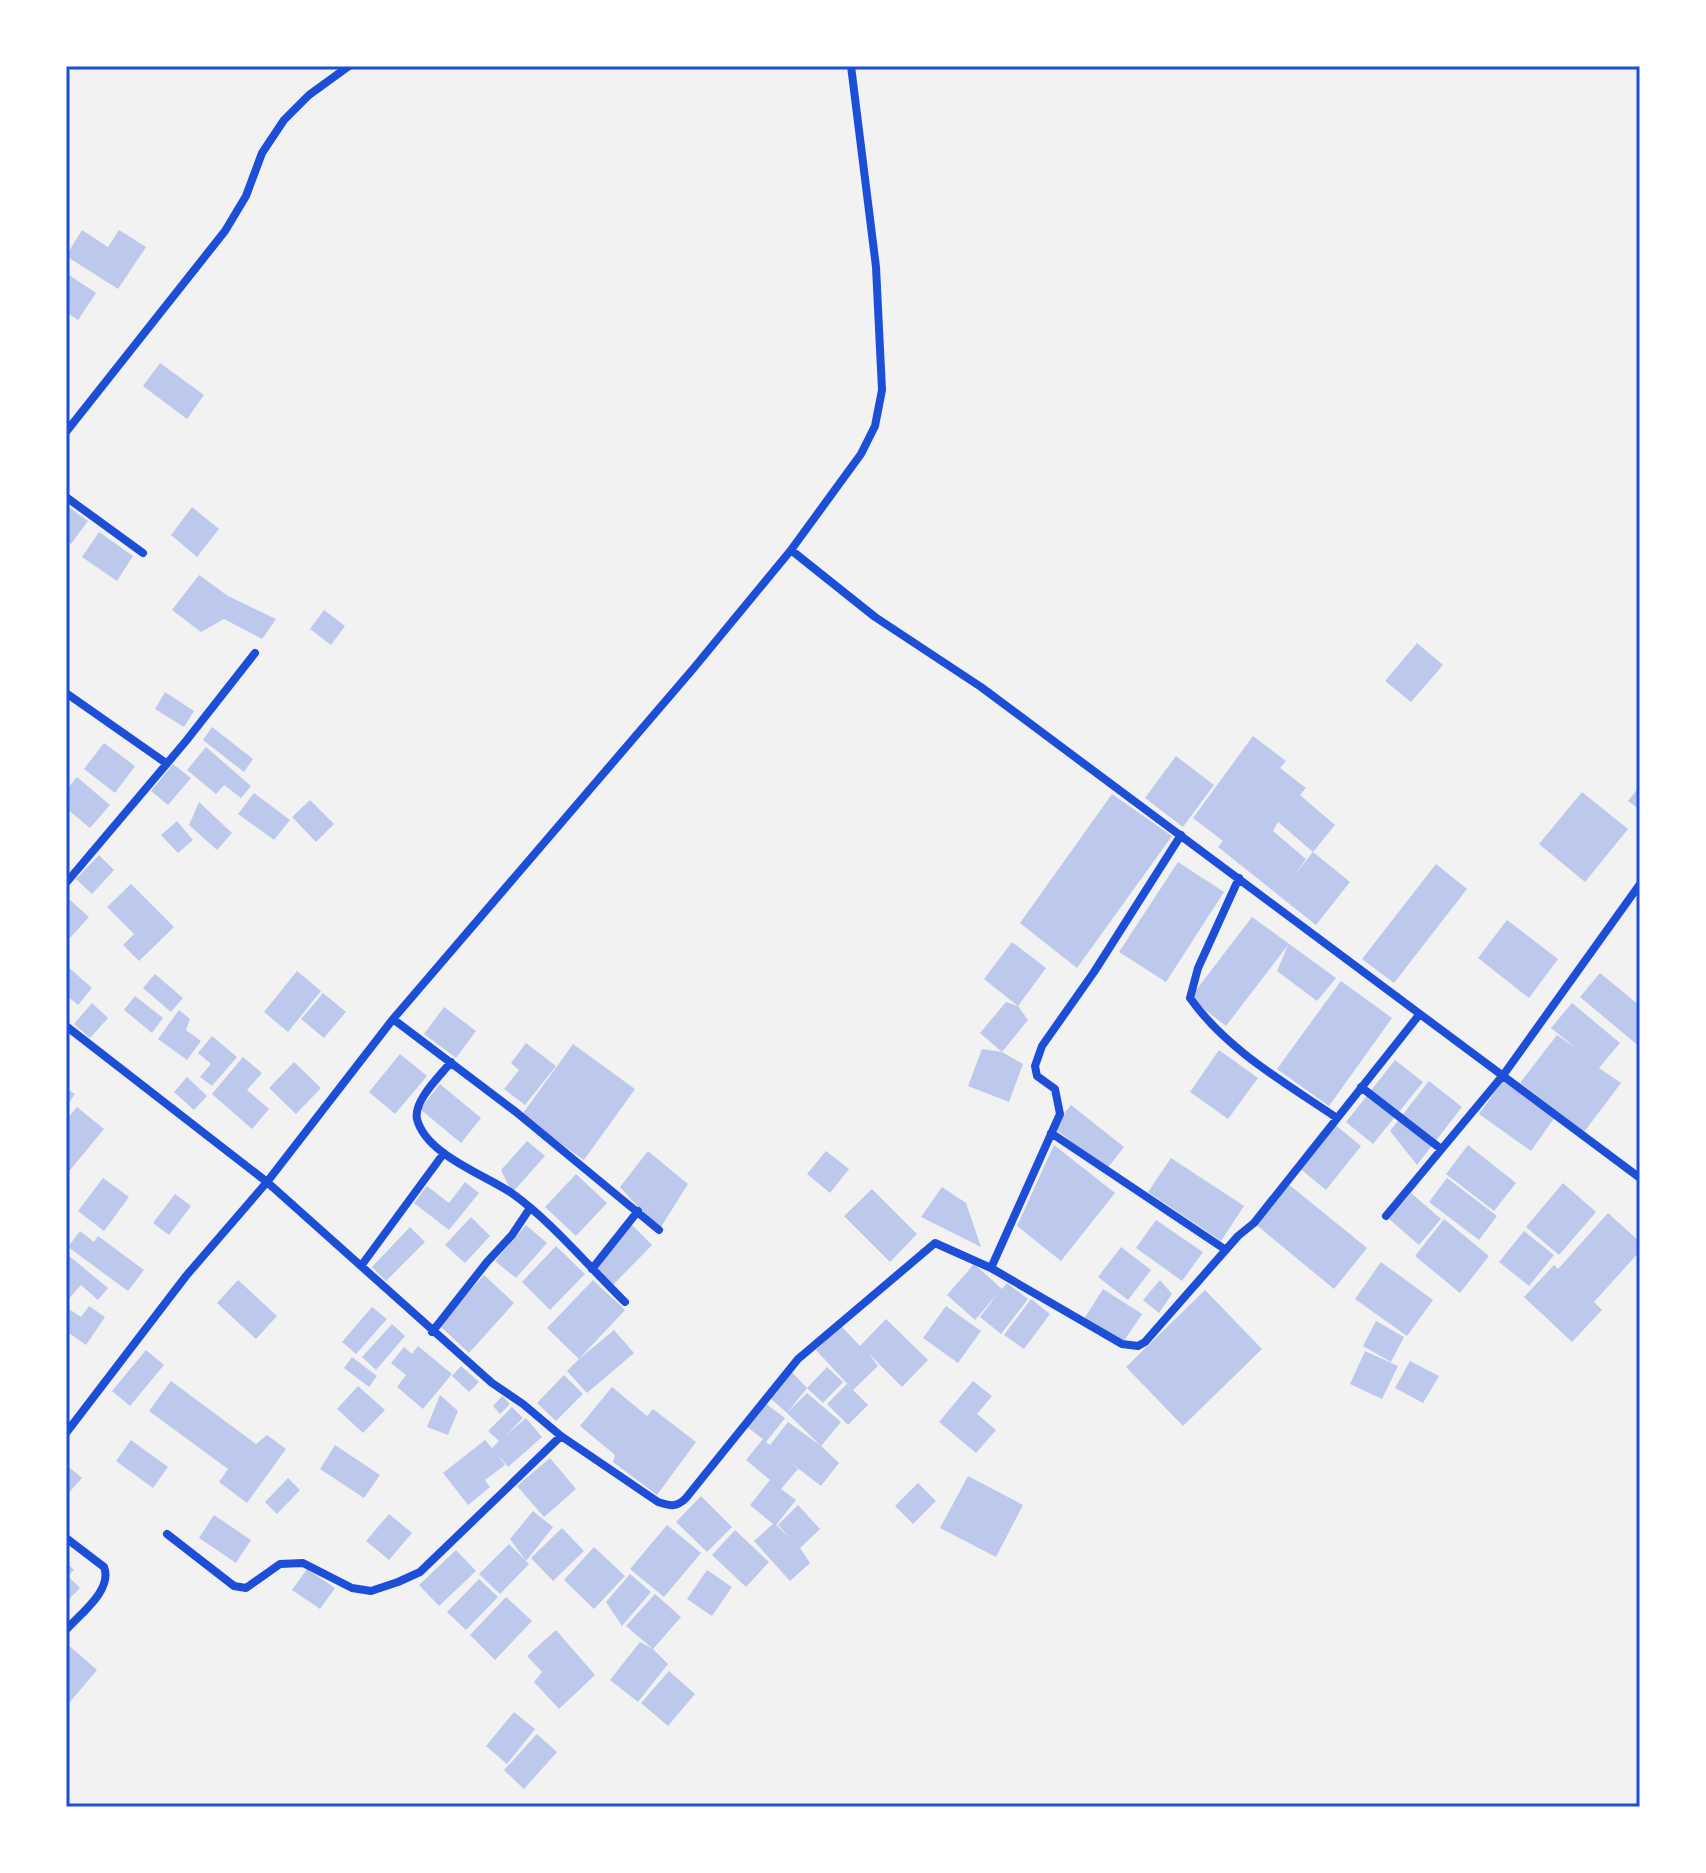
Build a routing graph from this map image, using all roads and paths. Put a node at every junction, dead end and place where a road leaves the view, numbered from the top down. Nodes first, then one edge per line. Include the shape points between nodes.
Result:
1 (349, 66) edge
2 (851, 66) edge
3 (66, 432) edge
4 (66, 497) edge
5 (791, 550) junction
6 (143, 553) dead end
7 (255, 653) dead end
8 (66, 693) edge
9 (166, 763) junction
10 (1181, 835) junction
11 (1239, 878) junction
12 (66, 883) edge
13 (1640, 884) edge
14 (1419, 1015) junction
15 (393, 1019) junction
16 (66, 1026) edge
17 (451, 1062) junction
18 (1504, 1074) junction
19 (1361, 1087) junction
20 (1337, 1118) junction
21 (1051, 1133) junction
22 (1441, 1149) junction
23 (444, 1153) junction
24 (1640, 1178) edge
25 (267, 1182) junction
26 (530, 1208) junction
27 (638, 1211) junction
28 (1386, 1216) dead end
29 (659, 1230) dead end
30 (1226, 1250) junction
31 (361, 1266) junction
32 (991, 1268) junction
33 (592, 1269) junction
34 (625, 1302) dead end
35 (432, 1332) junction
36 (66, 1433) edge
37 (561, 1436) junction
38 (167, 1534) dead end
39 (66, 1538) edge
40 (66, 1630) edge

1 - 3 street via 284,120 225,231
2 - 5 street via 876,267 882,390 875,426 861,454
4 - 6 street
5 - 10 street via 875,617 981,687
5 - 15 street
7 - 9 street
8 - 9 street
9 - 12 street
10 - 11 street
10 - 21 street via 1042,1046 1037,1076 1055,1089 1059,1102
11 - 14 street
11 - 20 street via 1190,998 1236,1049
13 - 18 street
14 - 18 street
14 - 19 street
15 - 17 street
15 - 25 street
16 - 25 street
17 - 23 street via 416,1116 423,1132
17 - 27 street
18 - 22 street
18 - 24 street
19 - 20 street
19 - 22 street
20 - 30 street via 1254,1223
21 - 30 street
21 - 32 street
22 - 28 street
23 - 26 street
23 - 31 street
25 - 31 street
25 - 36 street via 186,1276
26 - 33 street
26 - 35 street
27 - 29 street
27 - 33 street
30 - 32 street via 1145,1342 1131,1346
31 - 35 street
32 - 37 street via 945,1246 928,1246 798,1359 680,1504 658,1502
33 - 34 street
35 - 37 street
37 - 38 street via 420,1572 371,1591 352,1588 303,1563 280,1564 246,1588 234,1586
39 - 40 street via 107,1574 98,1595

